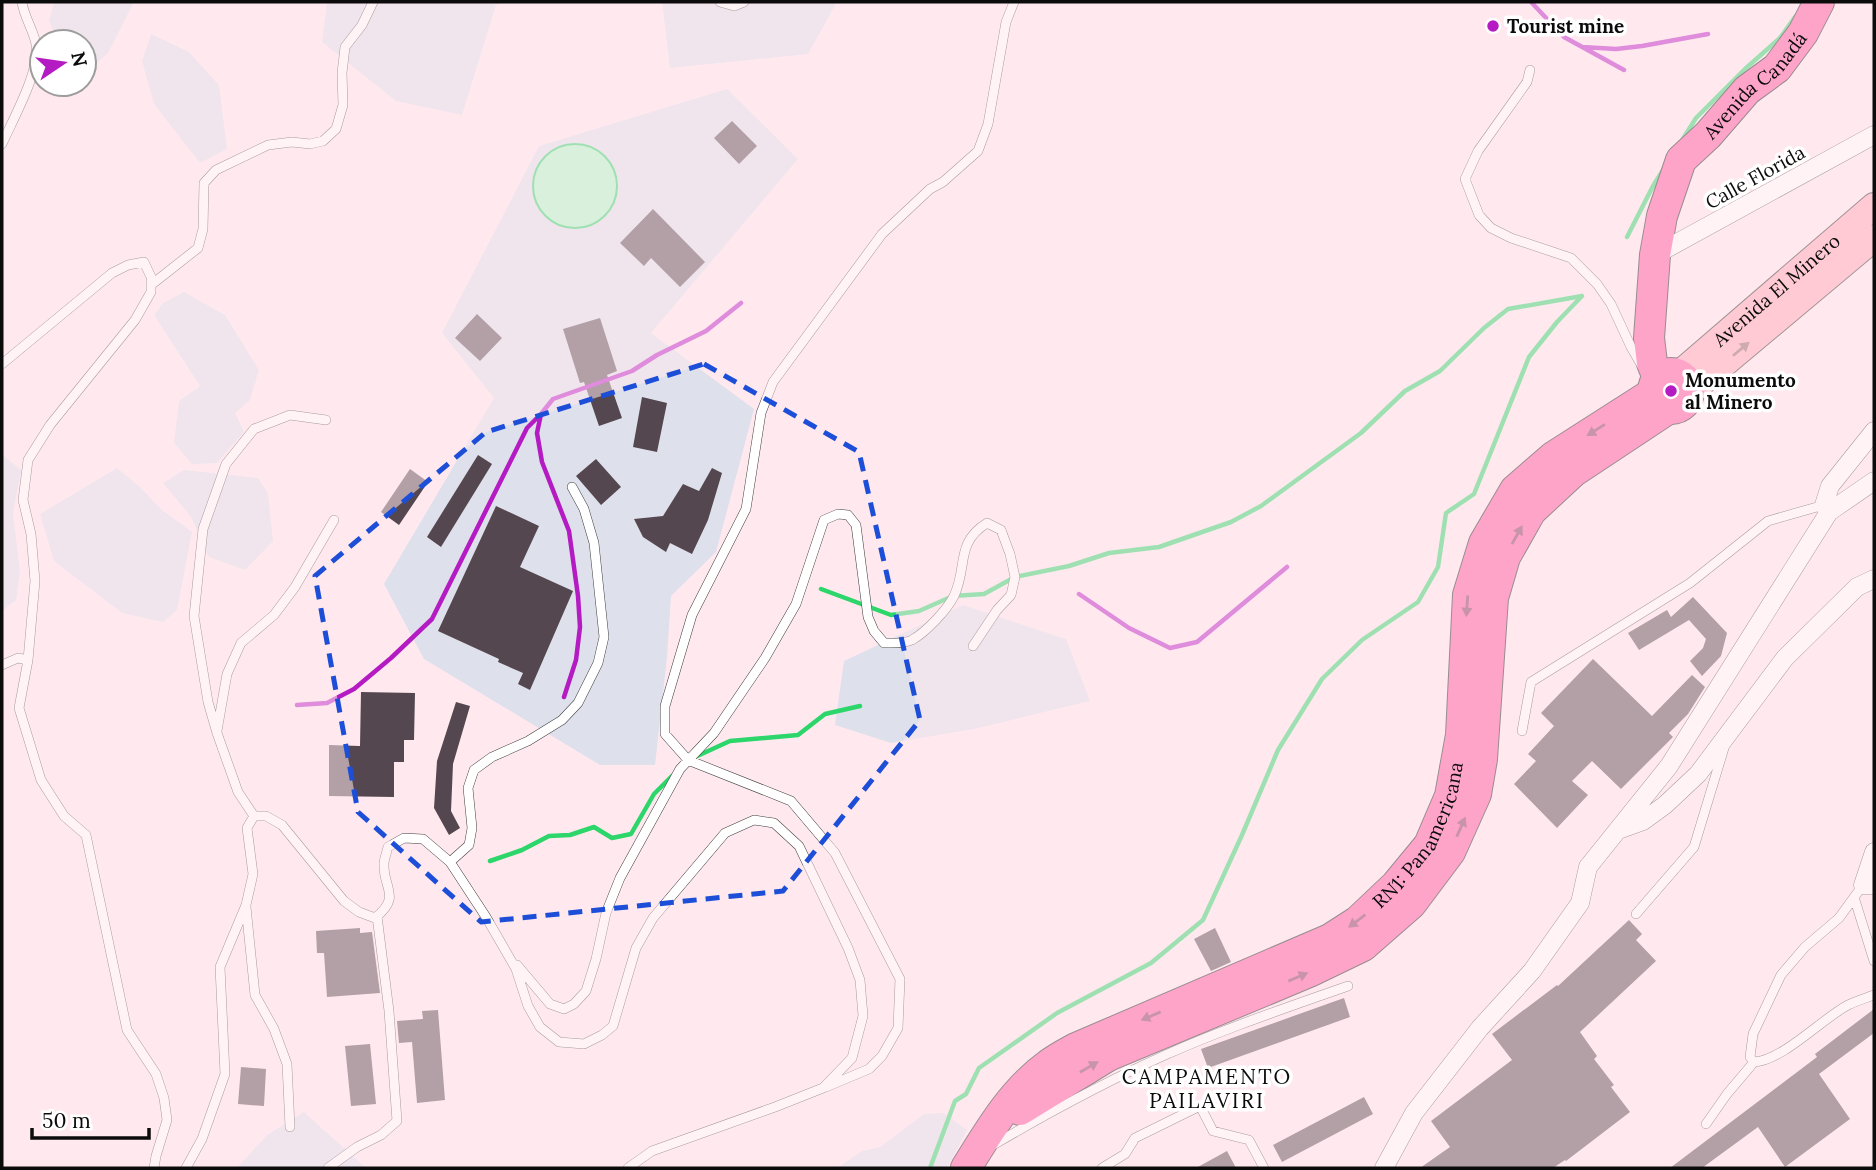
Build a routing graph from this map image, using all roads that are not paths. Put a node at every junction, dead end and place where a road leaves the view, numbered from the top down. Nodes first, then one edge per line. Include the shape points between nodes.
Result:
1 (22, 2) edge
2 (373, 2) edge
3 (720, 2) edge
4 (744, 2) edge
5 (1014, 2) edge
6 (1819, 2) edge
7 (1530, 70) dead end
8 (1874, 135) edge
9 (2, 144) edge
10 (1874, 206) edge
11 (1874, 238) edge
12 (1655, 255) junction
13 (151, 285) junction
14 (2, 365) edge
15 (1667, 389) junction
16 (326, 420) dead end
17 (1874, 431) edge
18 (1874, 481) edge
19 (572, 487) dead end
20 (1827, 509) junction
21 (334, 520) dead end
22 (1874, 579) edge
23 (973, 646) dead end
24 (28, 660) junction
25 (2, 665) edge
26 (1522, 731) dead end
27 (217, 733) junction
28 (1729, 733) junction
29 (688, 760) junction
30 (254, 816) junction
31 (1617, 830) junction
32 (1874, 852) edge
33 (450, 862) junction
34 (1864, 889) edge
35 (246, 905) junction
36 (1636, 914) dead end
37 (377, 916) junction
38 (507, 954) junction
39 (1874, 961) edge
40 (1348, 986) dead end
41 (1874, 995) edge
42 (1754, 1062) junction
43 (824, 1088) junction
44 (1706, 1124) dead end
45 (290, 1127) dead end
46 (970, 1162) edge
47 (154, 1168) edge
48 (186, 1168) edge
49 (328, 1168) edge
50 (628, 1168) edge
51 (1102, 1168) edge
52 (1264, 1168) edge
53 (1384, 1168) edge

1 - 9 lane via 37,57
2 - 13 lane via 345,47 343,105 336,129 323,141 268,145 216,170 204,183 198,248
3 - 4 lane via 733,6
5 - 29 lane via 978,151 882,234 773,382 761,413 746,509 692,615 665,706 665,734
6 - 12 highway, Avenida Canadá via 1777,68 1747,90 1681,160 1662,216
7 - 15 lane via 1527,82 1478,151 1465,179 1479,215 1491,228 1511,238 1571,258 1597,284 1631,347
8 - 12 street, Calle Florida
10 - 15 main road, Avenida El Minero
15 -> 11 main road, Avenida El Minero
12 - 15 highway via 1649,338 1652,363
13 - 14 lane via 144,262 112,273
13 - 24 lane via 135,320 27,460 23,500 34,581
15 - 46 highway, RN1: Panamericana via 1553,457 1515,490 1484,543 1468,595 1461,735 1450,796 1429,845 1396,885 1359,921 1330,939 1076,1048 1048,1065 1019,1092
16 - 27 lane via 290,415 254,429 226,464 202,529 194,616
17 - 20 street via 1830,486
18 - 20 street
19 - 33 lane via 594,542 604,637 598,663 578,704 562,720 474,771 468,788 469,845
20 - 26 lane via 1768,521 1690,583 1531,682
20 - 31 street via 1668,766
21 - 27 lane via 274,615 241,643 227,674
22 - 28 street via 1857,587 1785,657
23 - 29 lane via 1011,595 1015,577 1001,530 987,523 975,530 967,541 953,596 934,622 911,641 884,643 868,617 856,525 848,516 838,514 824,520 796,604 765,658 714,733
24 - 25 lane via 18,658
24 - 47 lane via 19,708 41,780 64,816 86,835 127,1030 156,1074 164,1098 167,1121
27 - 30 lane via 238,792
28 - 31 street via 1698,774 1665,805 1643,821
28 - 36 lane via 1694,846
29 - 38 lane via 620,878 586,991 574,1004 564,1009 550,1004
29 - 43 lane via 790,801 835,853 900,979 898,1028 882,1056 869,1069
30 - 35 lane via 247,828 253,874
30 - 37 lane via 266,816 282,825 344,901 359,912
31 - 53 street via 1588,867 1580,904 1532,971 1479,1028 1415,1113
32 - 34 street
33 - 37 lane via 424,839 404,838 388,847 384,865 390,893 385,910
33 - 38 lane
34 - 39 lane
34 - 42 lane via 1781,975 1753,1034 1749,1056
35 - 45 lane via 255,995 287,1064
35 - 48 lane via 220,967 225,1073 202,1139
37 - 49 lane via 397,1121
38 - 43 lane via 540,1027 559,1042 584,1044 613,1027 636,948 653,918 725,833 754,820 774,822 799,846 860,980 863,1016 852,1058
40 - 46 lane via 1163,1055 1044,1115
41 - 42 lane via 1847,1005 1799,1040 1762,1062
42 - 44 lane
43 - 50 lane via 652,1150
51 - 52 lane via 1125,1154 1135,1138 1200,1107 1213,1131 1249,1140

